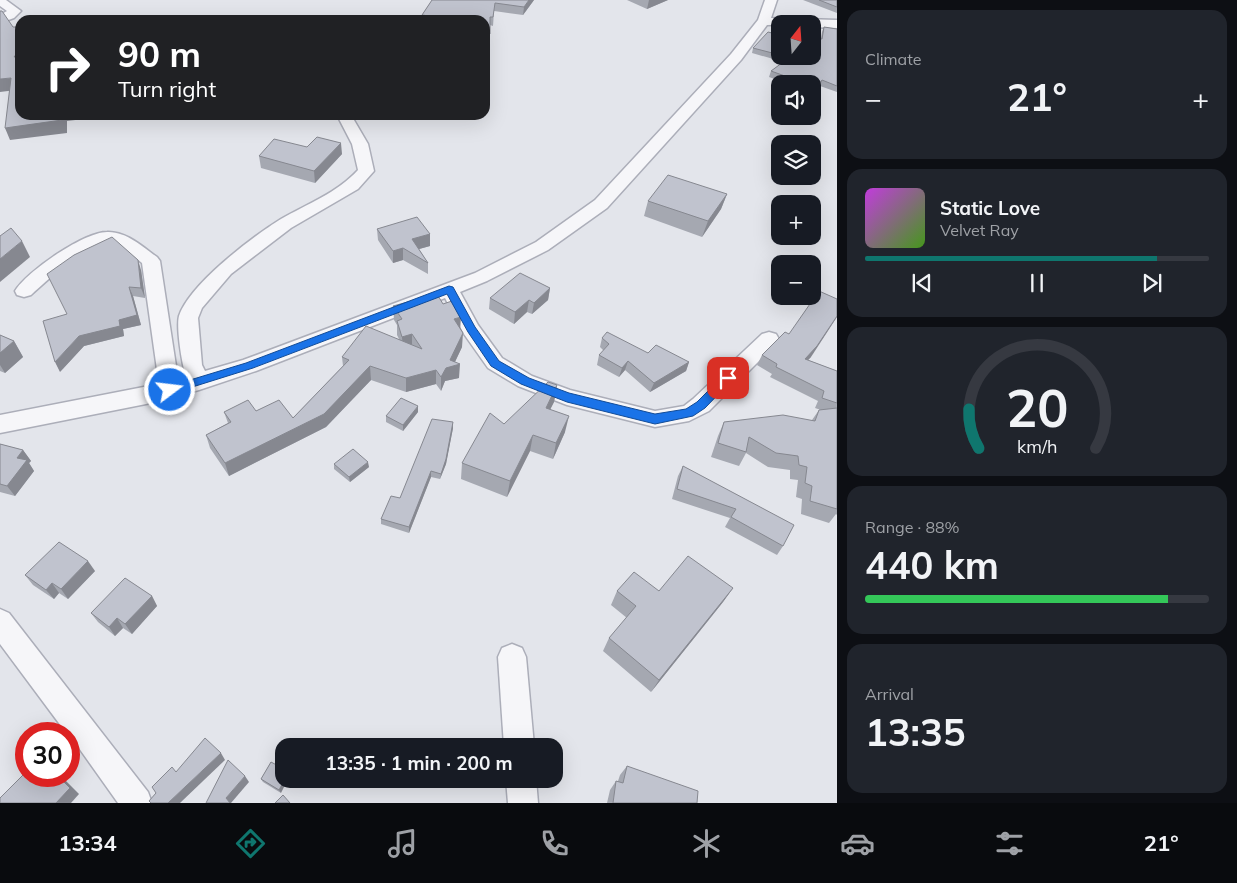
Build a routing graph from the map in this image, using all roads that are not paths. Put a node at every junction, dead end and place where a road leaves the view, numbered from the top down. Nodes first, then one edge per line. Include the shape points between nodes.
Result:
1 (771, 0) edge
2 (0, 1) edge
3 (0, 19) edge
4 (764, 21) junction
5 (837, 24) edge
6 (347, 120) edge
7 (449, 289) junction
8 (24, 292) dead end
9 (769, 339) dead end
10 (199, 382) junction
11 (170, 390) junction
12 (0, 424) edge
13 (0, 622) edge
14 (512, 657) dead end
15 (518, 738) edge
16 (522, 788) edge
17 (137, 803) edge
18 (523, 803) edge

1 - 4 street
2 - 3 street via 15,11
4 - 5 street
4 - 7 street via 736,57 601,204 542,246 481,277
6 - 10 street via 360,144 366,170 352,186 285,224 225,270 194,305 188,318 192,365
7 - 9 street via 495,363 525,381 567,397 655,419 689,413 701,405
7 - 10 street via 365,323
8 - 11 street via 58,262 101,238 118,240 151,261
10 - 11 street
11 - 12 street
13 - 17 street
14 - 15 street
16 - 18 street

